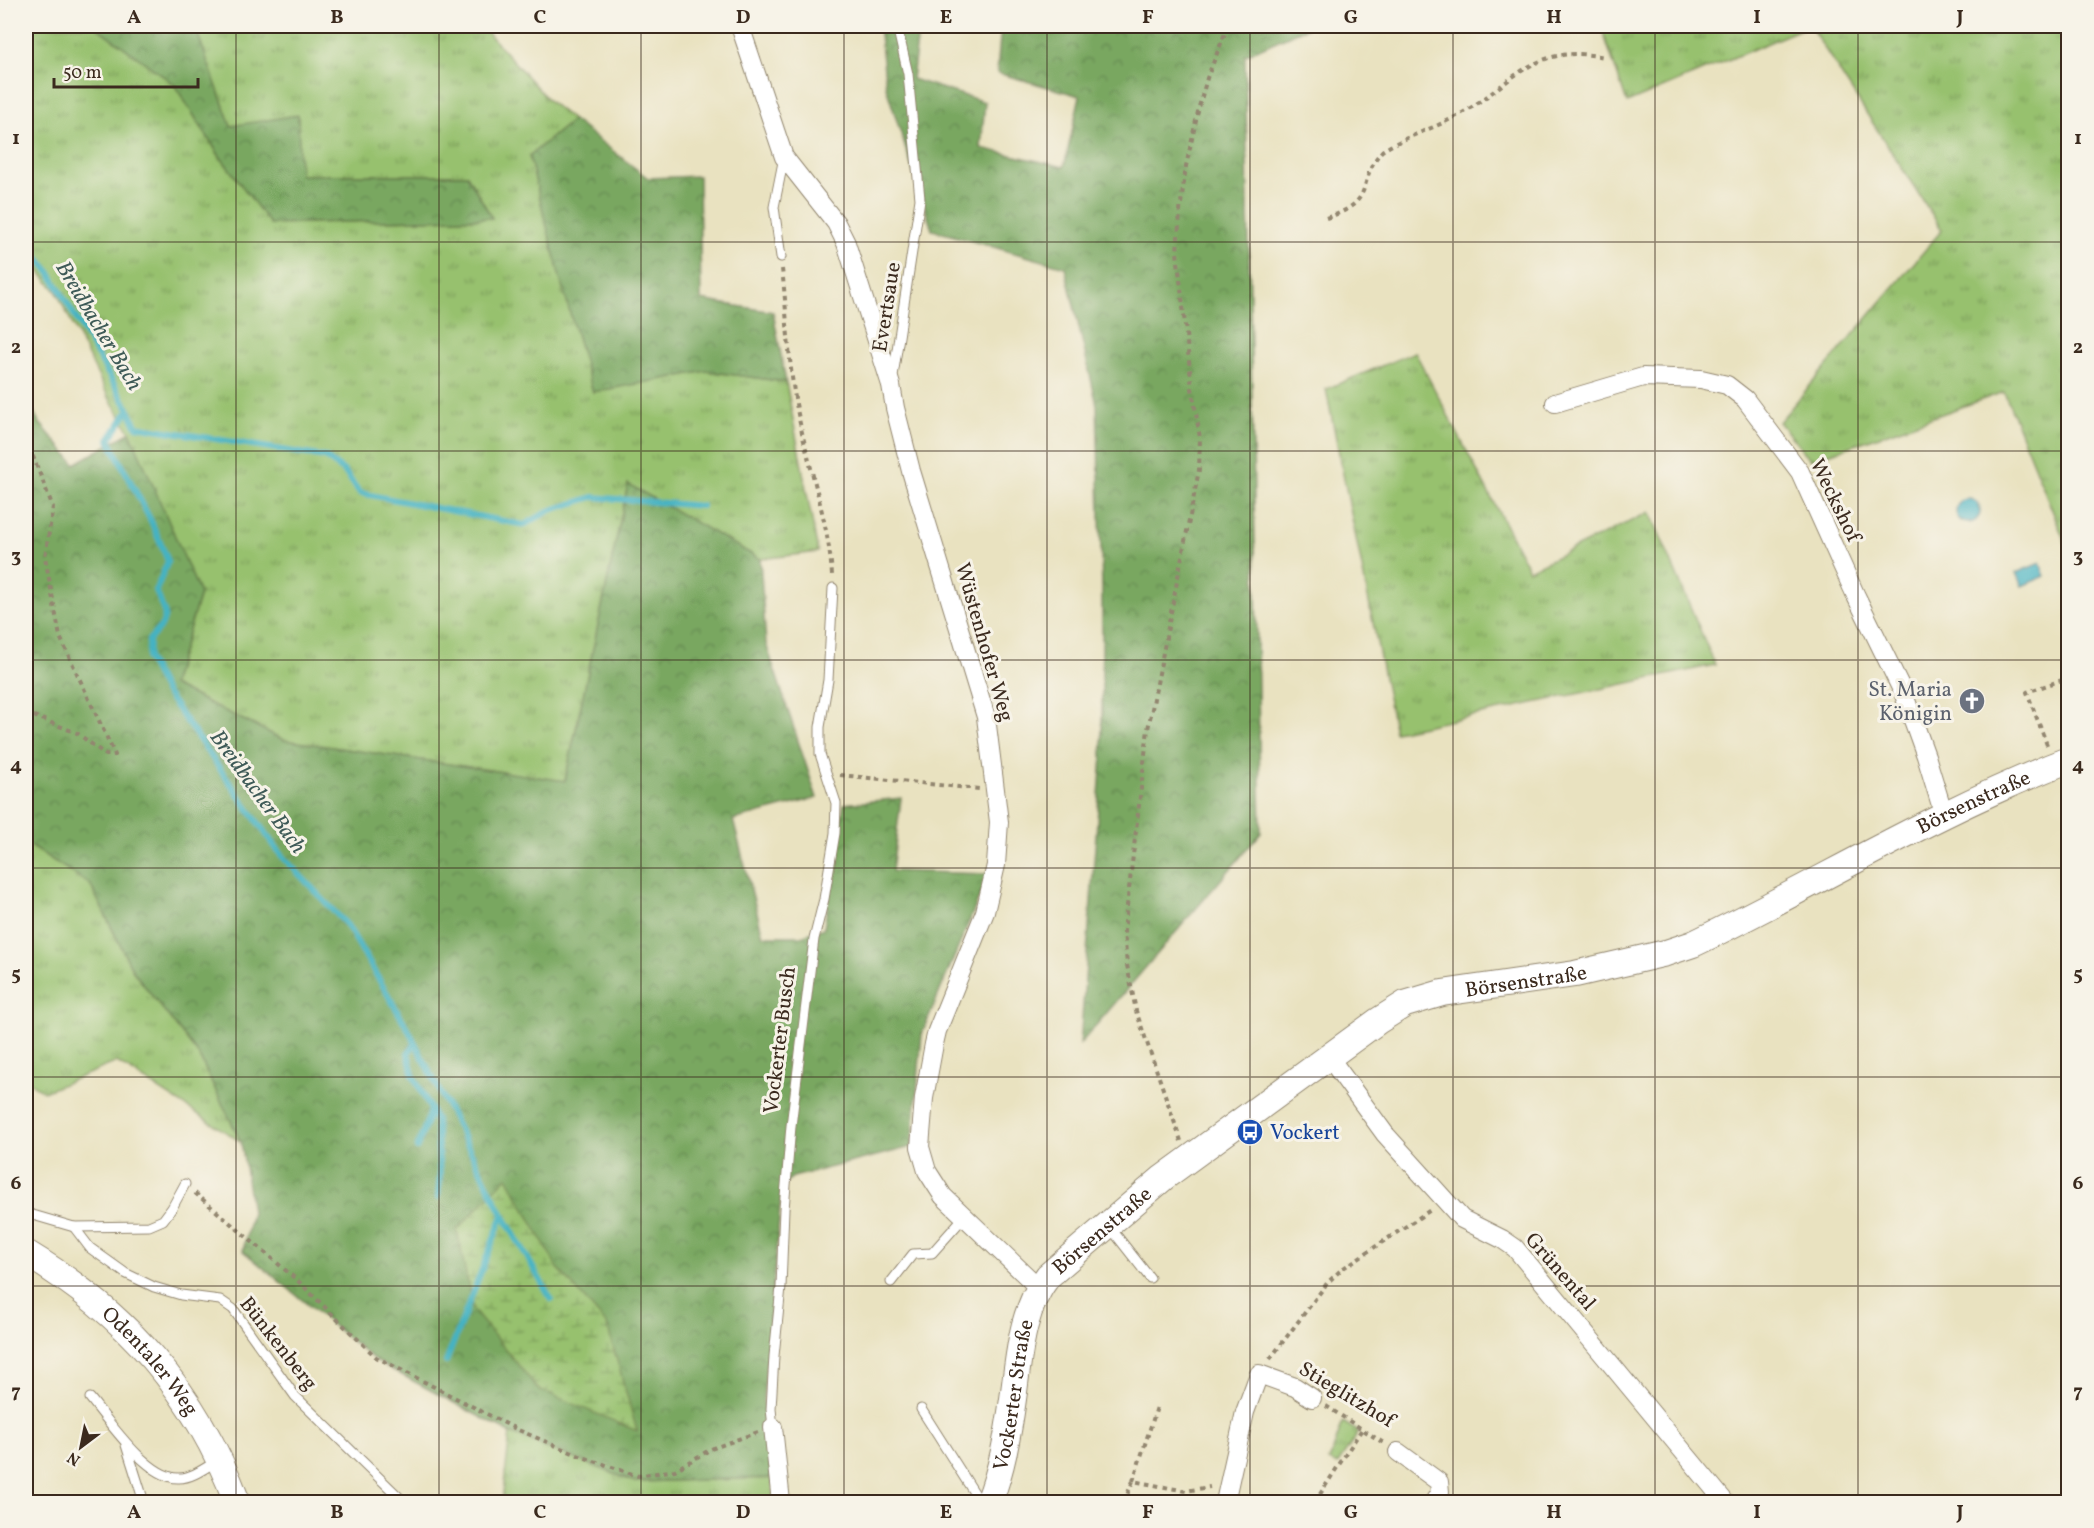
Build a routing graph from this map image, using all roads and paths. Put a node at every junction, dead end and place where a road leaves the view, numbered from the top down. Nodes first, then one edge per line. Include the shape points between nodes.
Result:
1 (740, 26) edge
2 (897, 26) edge
3 (1228, 26) edge
4 (1604, 57) dead end
5 (783, 157) junction
6 (1326, 218) dead end
7 (781, 257) joint
8 (891, 385) junction
9 (1555, 403) dead end
10 (26, 439) edge
11 (833, 588) joint
12 (2068, 678) edge
13 (26, 713) edge
14 (2062, 762) edge
15 (825, 773) junction
16 (994, 790) junction
17 (1944, 815) junction
18 (1329, 1057) junction
19 (1187, 1161) junction
20 (185, 1184) joint
21 (1445, 1201) junction
22 (26, 1213) edge
23 (964, 1217) junction
24 (1108, 1224) junction
25 (74, 1227) junction
26 (26, 1253) edge
27 (1150, 1278) dead end
28 (891, 1282) dead end
29 (1039, 1288) junction
30 (1259, 1374) junction
31 (90, 1398) dead end
32 (1312, 1398) joint
33 (1158, 1404) dead end
34 (921, 1409) dead end
35 (773, 1428) junction
36 (1362, 1430) junction
37 (124, 1440) junction
38 (1398, 1452) joint
39 (219, 1460) junction
40 (1133, 1481) junction
41 (1228, 1484) junction
42 (144, 1503) edge
43 (237, 1503) edge
44 (404, 1503) edge
45 (782, 1503) edge
46 (980, 1503) edge
47 (989, 1503) edge
48 (1124, 1503) edge
49 (1225, 1503) edge
50 (1315, 1503) edge
51 (1434, 1503) edge
52 (1725, 1503) edge

1 - 5 street, Wüstenhofer Weg
2 - 8 lane, Evertsaue via 908,74 920,199
3 - 19 path via 1199,106 1180,211 1177,252 1200,438 1199,470 1148,729 1124,931 1126,965 1136,1011
4 - 6 path via 1561,54 1530,65 1454,117 1382,151 1357,202
5 - 7 lane via 774,207
5 - 8 street, Wüstenhofer Weg via 836,223 846,243
7 - 11 path via 795,398 829,539
8 - 16 street, Wüstenhofer Weg via 911,471 986,717
9 - 17 street, Weckshof via 1643,377 1701,379 1727,385 1744,399 1800,472 1903,692
10 - 13 path via 53,507 45,557 60,637 115,755 106,755 77,733
11 - 15 lane, Vockerter Busch via 828,680 820,727
12 - 14 path via 2027,692
14 - 17 street, Börsenstraße
15 - 16 path
15 - 35 lane, Vockerter Busch via 836,803 835,833 814,939 791,1126 774,1356
16 - 23 street, Wüstenhofer Weg via 999,822 993,882 937,1032 920,1137 923,1158 936,1187
17 - 18 street, Börsenstraße via 1694,944 1615,966 1427,997 1405,1004 1378,1020
18 - 19 street, Börsenstraße
18 - 21 street, Grünental via 1368,1113
19 - 24 street, Börsenstraße
20 - 25 lane via 163,1220 148,1226
20 - 35 path via 297,1280 376,1357 516,1429 580,1456 638,1476 666,1472 711,1449
21 - 30 path via 1335,1275
21 - 52 street, Grünental via 1462,1219 1515,1248
22 - 25 lane
23 - 28 lane via 932,1253 913,1254
23 - 29 street, Wüstenhofer Weg
24 - 27 lane
24 - 29 street, Börsenstraße via 1056,1268
25 - 44 lane, Bünkenberg via 90,1248 124,1273 181,1295 220,1300 232,1309 295,1396
26 - 39 street, Odentaler Weg via 86,1293 135,1337 179,1391
29 - 47 street, Vockerter Straße via 1024,1329 1000,1473
30 - 32 street, Stieglitzhof via 1295,1387
30 - 41 street via 1245,1412
31 - 37 lane
32 - 36 path, Stieglitzhof
33 - 40 path
34 - 46 lane
35 - 45 street, Vockerter Busch
36 - 38 path, Stieglitzhof
36 - 50 path
37 - 39 lane via 158,1473 176,1479
37 - 42 lane
38 - 51 street, Stieglitzhof via 1439,1482 1440,1492
39 - 43 street, Odentaler Weg
40 - 41 path via 1186,1491
40 - 48 path
41 - 49 street

